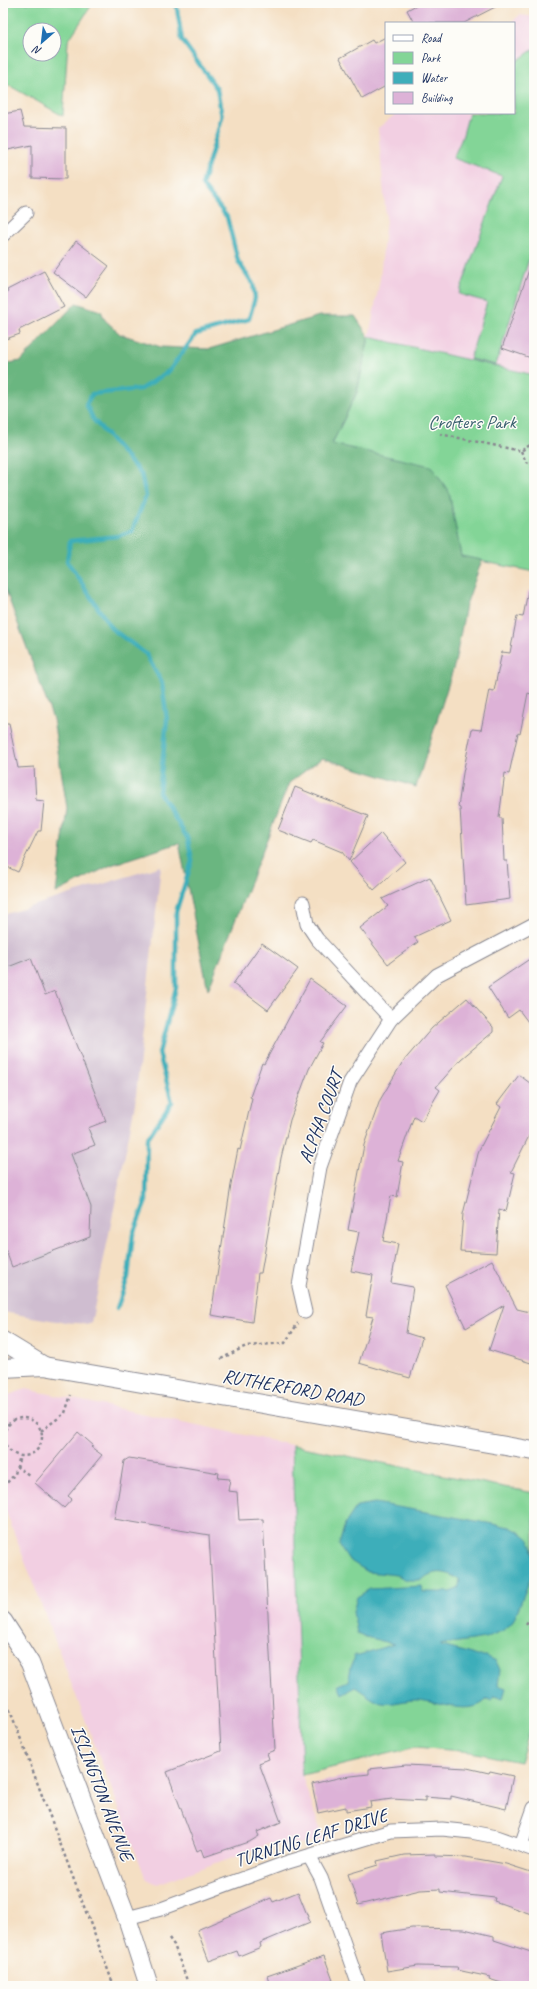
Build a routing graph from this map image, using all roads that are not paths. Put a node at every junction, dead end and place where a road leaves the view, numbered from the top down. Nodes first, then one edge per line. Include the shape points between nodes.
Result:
1 (26, 213) dead end
2 (3, 235) edge
3 (303, 903) dead end
4 (534, 924) edge
5 (391, 1019) junction
6 (305, 1312) road end
7 (3, 1341) edge
8 (44, 1366) junction
9 (3, 1368) edge
10 (72, 1371) junction
11 (3, 1374) edge
12 (534, 1451) edge
13 (3, 1621) edge
14 (534, 1808) edge
15 (521, 1845) junction
16 (534, 1850) edge
17 (309, 1856) junction
18 (127, 1918) junction
19 (149, 1986) edge
20 (360, 1986) edge

1 - 2 street
3 - 5 street via 307,924 317,939
4 - 5 street, ALPHA COURT via 437,975
5 - 6 street, ALPHA COURT via 350,1082 320,1166 299,1286
7 - 8 main road, RUTHERFORD ROAD
8 - 9 main road, RUTHERFORD ROAD
8 - 10 main road, RUTHERFORD ROAD
10 - 11 main road
10 - 12 main road, RUTHERFORD ROAD
13 - 18 main road, ISLINGTON AVENUE via 30,1663
14 - 15 street
15 - 16 street, TURNING LEAF DRIVE
15 - 17 street, TURNING LEAF DRIVE via 471,1832 409,1829 375,1835
17 - 18 street, TURNING LEAF DRIVE
17 - 20 street via 321,1878
18 - 19 main road, ISLINGTON AVENUE

